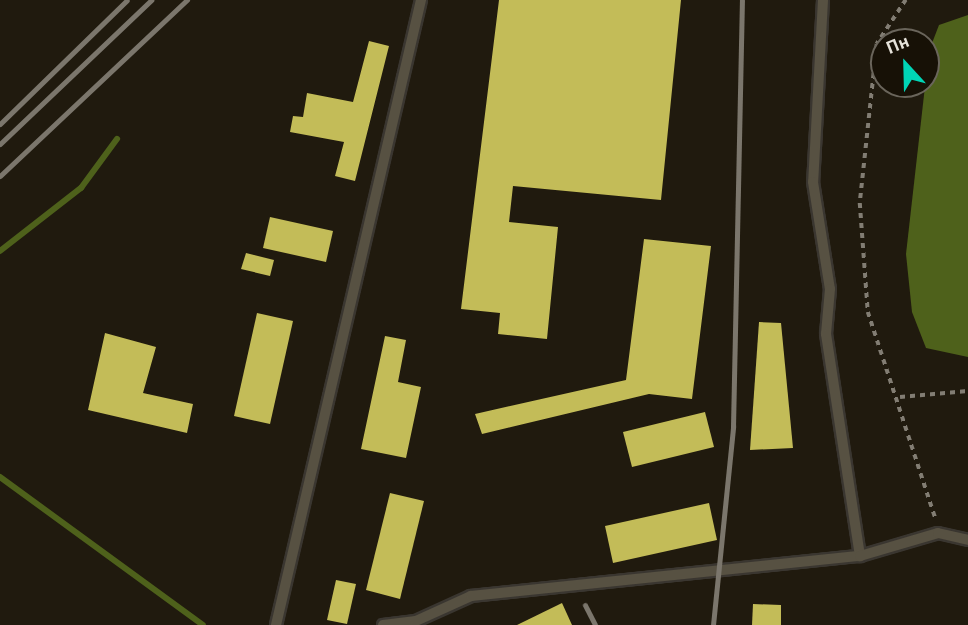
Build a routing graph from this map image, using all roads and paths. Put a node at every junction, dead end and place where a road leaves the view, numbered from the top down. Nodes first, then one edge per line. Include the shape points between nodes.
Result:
1 (421, 0) edge
2 (823, 0) edge
3 (906, 0) edge
4 (968, 391) edge
5 (900, 397) junction
6 (937, 533) junction
7 (968, 540) edge
8 (860, 556) junction
9 (281, 624) edge
10 (383, 625) edge

1 - 9 lane
2 - 8 lane via 813,181 830,289 826,334
3 - 5 path via 877,44 860,204 868,312
4 - 5 path
5 - 6 path
6 - 7 lane
6 - 8 lane
8 - 10 lane via 471,596 416,621

